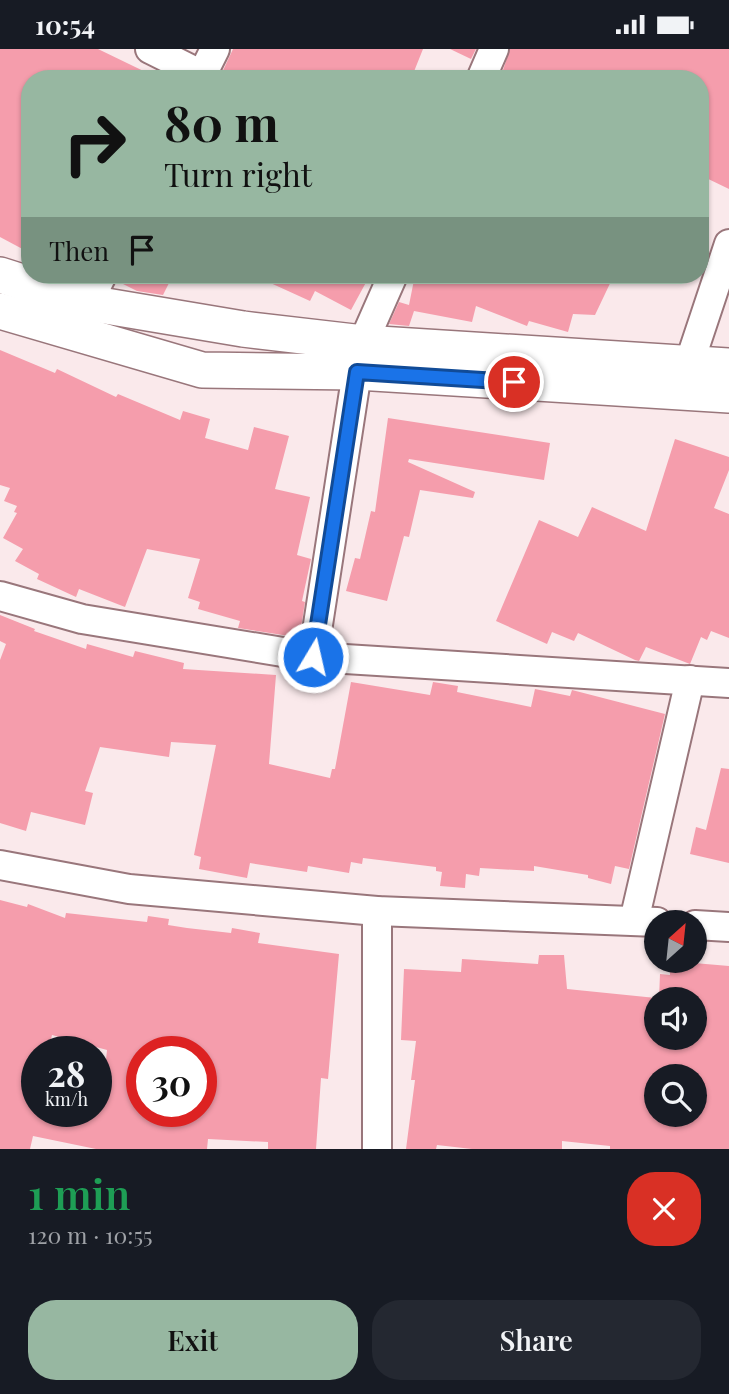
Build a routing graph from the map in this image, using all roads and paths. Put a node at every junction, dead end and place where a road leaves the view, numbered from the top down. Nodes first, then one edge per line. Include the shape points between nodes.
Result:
1 (150, 49) edge
2 (215, 49) edge
3 (494, 49) edge
4 (188, 70) edge
5 (204, 70) edge
6 (485, 70) edge
7 (729, 244) edge
8 (0, 275) edge
9 (21, 278) edge
10 (61, 284) edge
11 (389, 284) edge
12 (95, 289) edge
13 (0, 311) edge
14 (360, 358) junction
15 (689, 364) junction
16 (729, 366) edge
17 (729, 395) edge
18 (0, 596) edge
19 (313, 657) junction
20 (690, 680) junction
21 (729, 683) edge
22 (0, 865) edge
23 (647, 910) edge
24 (377, 911) junction
25 (644, 921) edge
26 (707, 926) edge
27 (729, 927) edge
28 (377, 1149) edge

1 - 4 street
2 - 5 street
3 - 6 street
7 - 15 street
8 - 9 street
10 - 12 street
11 - 14 street
12 - 14 street
13 - 14 street via 202,370
14 - 15 street
14 - 17 street
14 - 19 street
15 - 16 street
18 - 19 street via 82,619
19 - 20 street
20 - 21 street
20 - 23 street
22 - 24 street via 129,889
24 - 25 street
24 - 28 street
26 - 27 street

